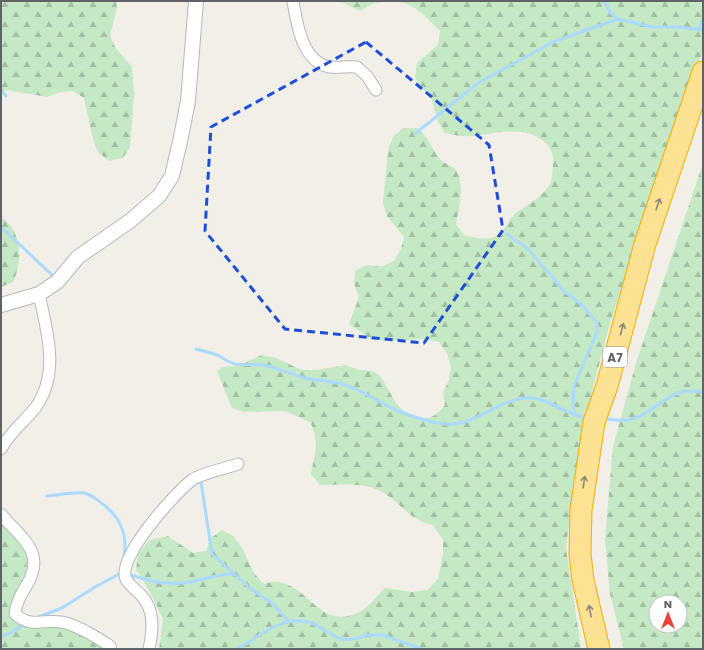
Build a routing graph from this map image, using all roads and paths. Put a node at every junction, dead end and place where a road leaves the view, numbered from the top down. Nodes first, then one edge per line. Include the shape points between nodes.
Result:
1 (196, 1) edge
2 (293, 1) edge
3 (703, 72) edge
4 (376, 90) dead end
5 (39, 294) junction
6 (1, 305) edge
7 (1, 450) edge
8 (238, 464) dead end
9 (1, 514) edge
10 (111, 649) edge
11 (149, 649) edge
12 (599, 649) edge

1 - 5 street via 188,101 172,176 159,196 130,221 78,257 57,282
2 - 4 street via 297,24 306,49 315,62 330,67 357,67
12 -> 3 highway, A7 via 583,580 580,554 581,510 594,422 607,386 645,244
5 - 6 street
5 - 7 street via 51,354 49,376 36,406
8 - 11 street via 193,479 158,514 130,557 124,570 126,580 146,600 152,613
9 - 10 street via 29,544 35,560 33,574 16,604 15,614 28,622 64,622 89,633

